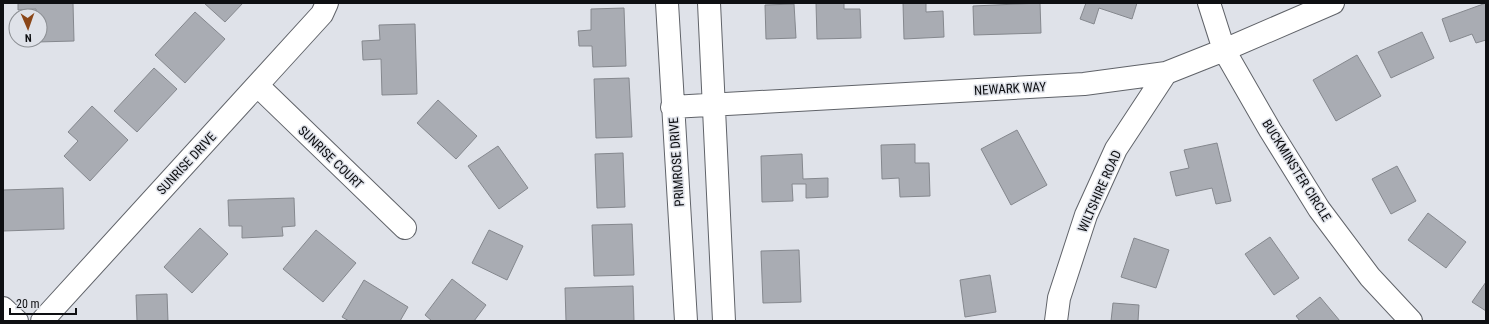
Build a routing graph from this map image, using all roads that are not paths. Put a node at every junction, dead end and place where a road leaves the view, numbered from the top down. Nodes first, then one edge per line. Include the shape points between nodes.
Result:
1 (327, 3) edge
2 (667, 3) edge
3 (709, 3) edge
4 (1209, 3) edge
5 (1333, 3) edge
6 (1224, 50) junction
7 (1166, 73) junction
8 (258, 86) junction
9 (713, 106) junction
10 (672, 107) junction
11 (405, 228) dead end
12 (3, 308) edge
13 (17, 321) edge
14 (42, 321) edge
15 (686, 321) edge
16 (724, 321) edge
17 (1056, 321) edge
18 (1411, 321) edge

1 - 8 street, SUNRISE DRIVE via 322,14
2 - 10 street, PRIMROSE DRIVE
3 - 9 street
4 - 6 street, BUCKMINSTER CIRCLE
5 - 6 street, NEWARK WAY
6 - 7 street, NEWARK WAY
6 - 18 street, BUCKMINSTER CIRCLE via 1319,209 1370,277
7 - 9 street, NEWARK WAY via 1084,84
7 - 17 street, WILTSHIRE ROAD via 1116,150 1086,215 1059,298
8 - 11 street, SUNRISE COURT
8 - 14 street, SUNRISE DRIVE
9 - 10 street, NEWARK WAY
9 - 16 street
10 - 15 street, PRIMROSE DRIVE
12 - 13 street

